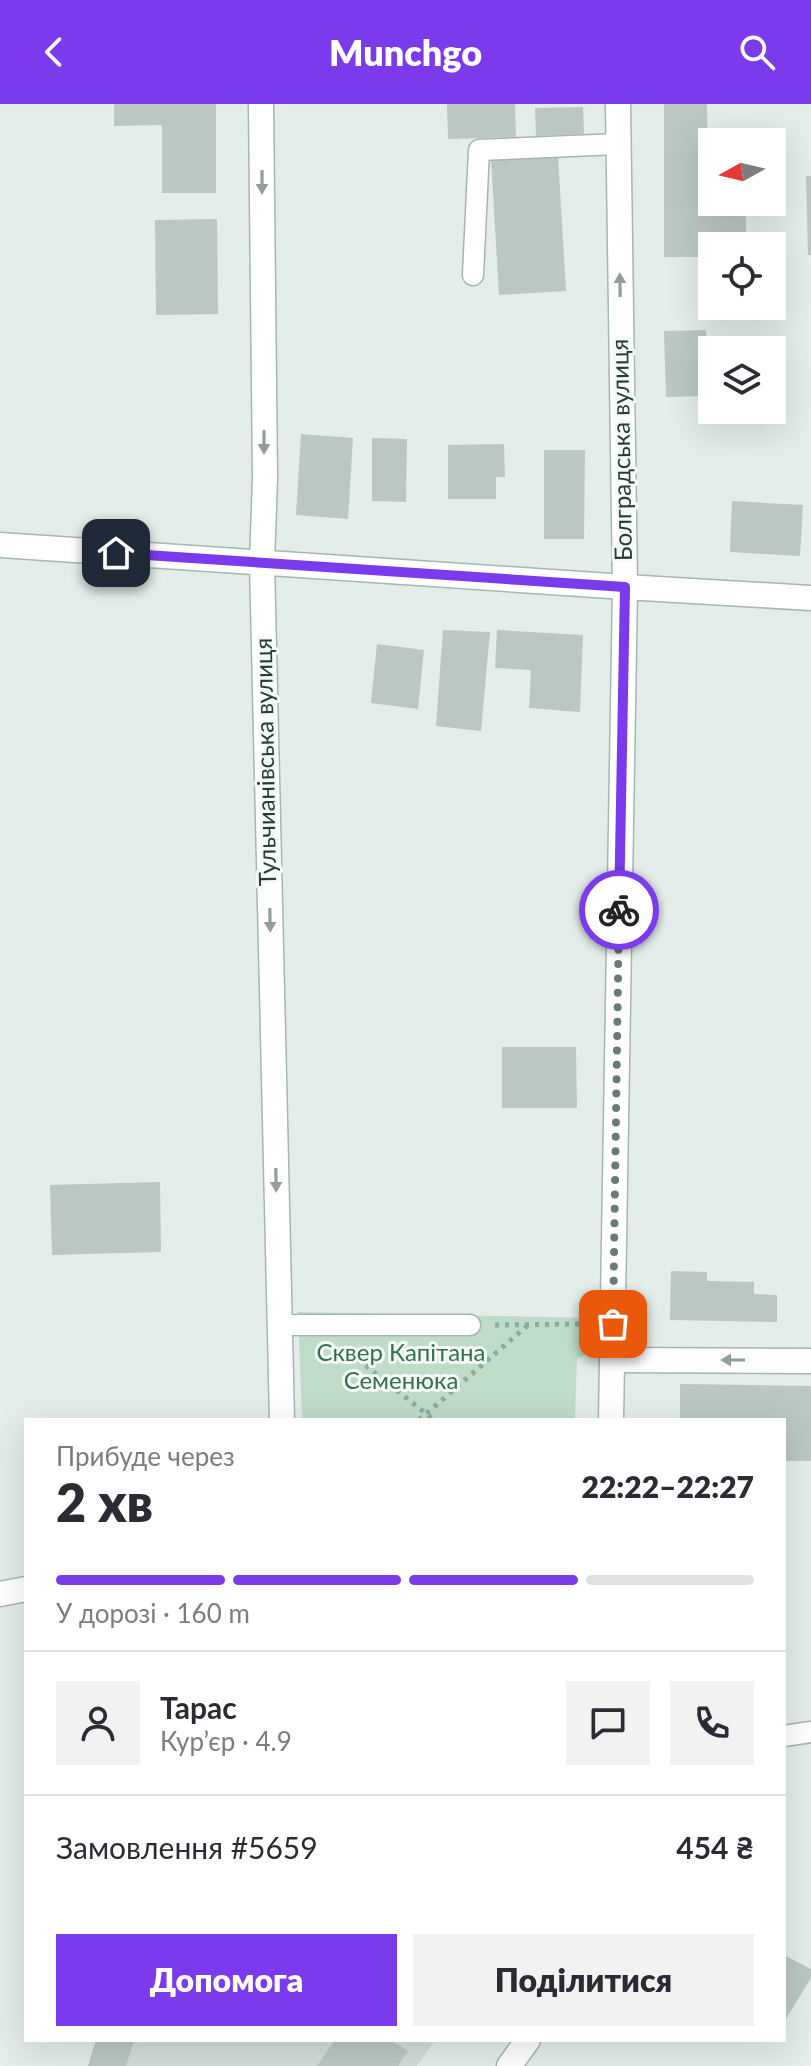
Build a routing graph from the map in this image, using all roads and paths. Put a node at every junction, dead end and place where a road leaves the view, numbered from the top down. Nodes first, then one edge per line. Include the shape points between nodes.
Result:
1 (261, 104) edge
2 (618, 104) edge
3 (618, 144) junction
4 (473, 275) dead end
5 (0, 545) edge
6 (262, 562) junction
7 (625, 587) junction
8 (811, 598) edge
9 (529, 1324) junction
10 (595, 1324) dead end
11 (279, 1325) junction
12 (315, 1325) junction
13 (470, 1325) joint
14 (612, 1360) junction
15 (811, 1361) edge
16 (426, 1414) junction
17 (282, 1418) edge
18 (421, 1418) edge
19 (431, 1418) edge
20 (611, 1418) edge
21 (24, 1589) edge
22 (0, 1594) edge
23 (811, 1732) edge
24 (786, 1736) edge
25 (527, 2042) edge
26 (509, 2066) edge

1 -> 6 main road, Тульчианівська вулиця
2 - 3 main road, Болградська вулиця
3 - 4 lane via 479,150
7 -> 3 main road, Болградська вулиця
5 - 6 main road
6 - 7 main road
6 -> 11 main road, Тульчианівська вулиця
7 - 8 main road
7 - 14 main road, Болградська вулиця
9 - 10 path
9 - 13 path
9 - 16 path
11 - 12 lane
11 - 17 main road, Тульчианівська вулиця
12 - 13 lane
12 - 16 path
15 -> 14 main road
14 - 20 main road, Болградська вулиця
16 - 18 path
16 - 19 path
21 - 22 main road
23 - 24 lane
25 - 26 main road

